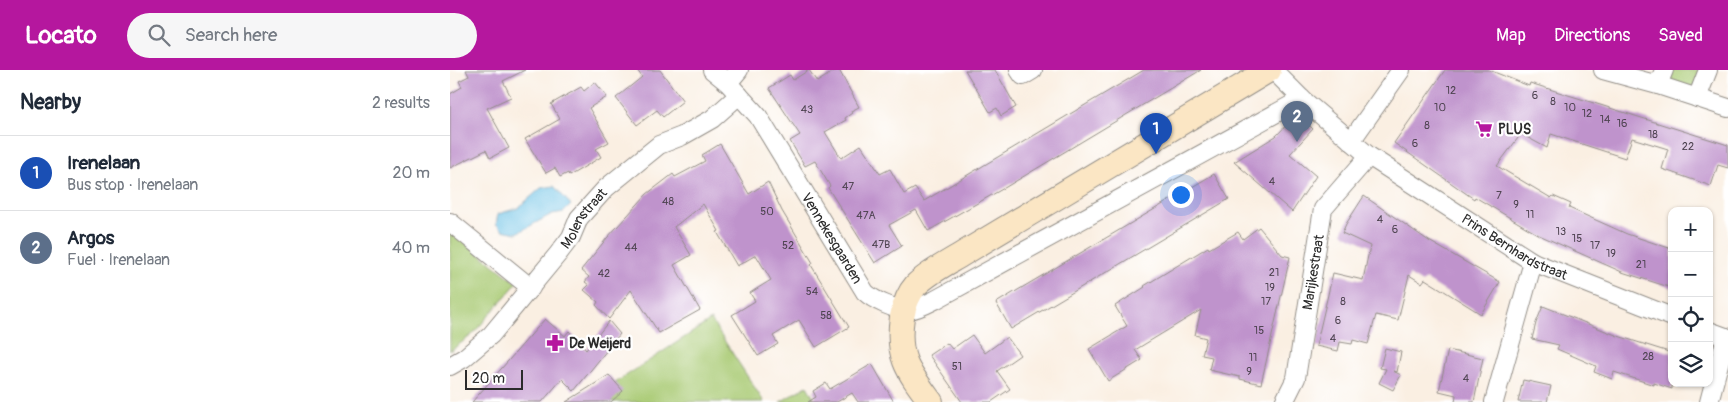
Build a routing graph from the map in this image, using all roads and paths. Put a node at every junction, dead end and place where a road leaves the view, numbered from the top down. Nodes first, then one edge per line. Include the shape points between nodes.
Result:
1 (712, 70) edge
2 (1019, 70) edge
3 (1033, 70) edge
4 (1269, 70) edge
5 (1273, 70) edge
6 (1401, 70) edge
7 (1603, 70) edge
8 (1708, 70) edge
9 (1661, 77) edge
10 (735, 83) edge
11 (1697, 98) junction
12 (1302, 99) junction
13 (1728, 108) edge
14 (1351, 141) junction
15 (1369, 156) junction
16 (450, 222) edge
17 (1533, 262) junction
18 (531, 288) junction
19 (903, 310) junction
20 (1668, 315) edge
21 (1713, 332) edge
22 (1727, 337) edge
23 (450, 366) edge
24 (930, 402) edge
25 (1284, 402) edge
26 (1494, 402) edge
27 (1710, 402) edge

1 - 10 street, Vennekesgaarden
2 - 3 street via 1023,76
4 - 19 main road via 930,274 910,292
5 - 12 street, Prins Bernhardstraat
6 - 14 street
7 - 9 street
8 - 11 street
9 - 11 street
10 - 18 street, Molenstraat via 712,119 659,145 606,188 579,218 571,236
10 - 19 street, Vennekesgaarden via 865,292 871,298
11 - 13 street
12 - 14 street, Prins Bernhardstraat
12 - 19 street via 935,300 912,310
14 - 15 street, Prins Bernhardstraat
15 - 17 street, Prins Bernhardstraat
15 - 25 street, Marijkestraat via 1322,210 1296,378
16 - 18 street
17 - 20 street, Prins Bernhardstraat
17 - 26 street
18 - 23 street, Molenstraat via 491,335
19 - 24 main road via 900,350
21 - 22 street
22 - 27 street

